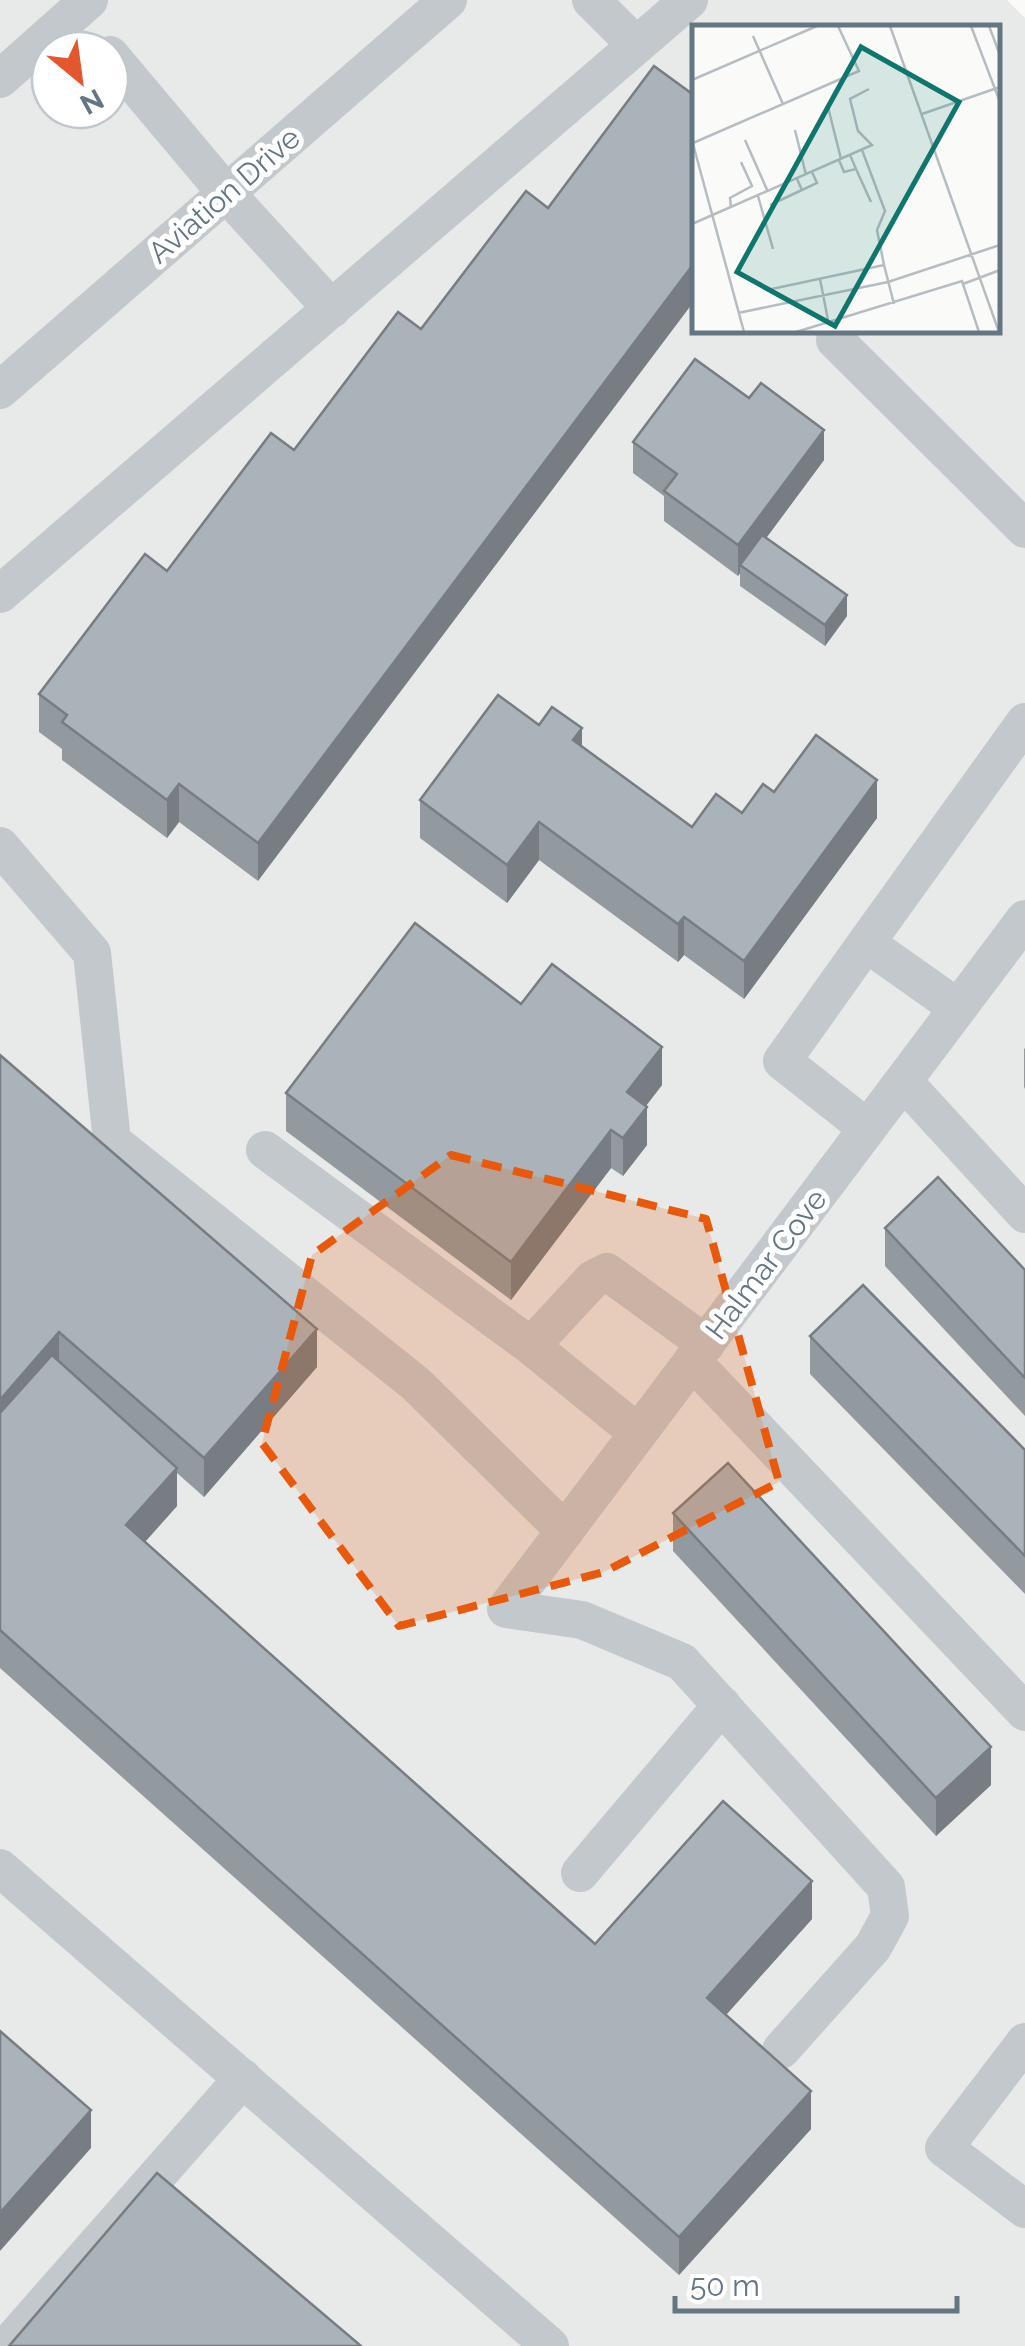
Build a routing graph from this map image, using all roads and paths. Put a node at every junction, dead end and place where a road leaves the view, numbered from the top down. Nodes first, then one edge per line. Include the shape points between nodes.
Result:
1 (448, 0) edge
2 (591, 0) edge
3 (688, 0) edge
4 (82, 7) edge
5 (95, 30) edge
6 (636, 45) junction
7 (0, 79) edge
8 (130, 79) edge
9 (226, 193) junction
10 (332, 309) junction
11 (835, 340) dead end
12 (0, 390) edge
13 (1025, 528) edge
14 (0, 594) edge
15 (1025, 722) edge
16 (0, 846) edge
17 (1025, 918) edge
18 (866, 944) junction
19 (958, 1008) junction
20 (903, 1080) junction
21 (868, 1128) junction
22 (264, 1150) dead end
23 (1025, 1214) edge
24 (531, 1346) junction
25 (699, 1352) junction
26 (638, 1433) junction
27 (564, 1531) junction
28 (722, 1704) junction
29 (1025, 1712) edge
30 (0, 1868) edge
31 (580, 1873) dead end
32 (1025, 2042) edge
33 (782, 2050) dead end
34 (242, 2078) junction
35 (1025, 2209) edge
36 (7, 2346) edge
37 (550, 2346) edge

1 - 9 street, Aviation Drive
2 - 6 street
3 - 6 street
4 - 5 street
4 - 7 street
6 - 10 street
8 - 9 street
9 - 10 street
9 - 12 street, Aviation Drive
10 - 14 street
11 - 13 street
15 - 18 street
16 - 27 street via 92,952 112,1141 416,1384
17 - 19 street, Halmar Cove
18 - 19 street
18 - 21 street via 782,1061
19 - 20 street, Halmar Cove
20 - 21 street, Halmar Cove
20 - 23 street
21 - 25 street, Halmar Cove
22 - 24 street
24 - 25 street via 607,1272
24 - 26 street
25 - 26 street, Halmar Cove
25 - 29 street
26 - 27 street, Halmar Cove
27 - 28 street, Halmar Cove via 506,1609 582,1620 682,1662
28 - 31 street
28 - 33 street via 886,1887 890,1916 874,1947
30 - 34 street
32 - 35 street via 944,2148
34 - 36 street
34 - 37 street

